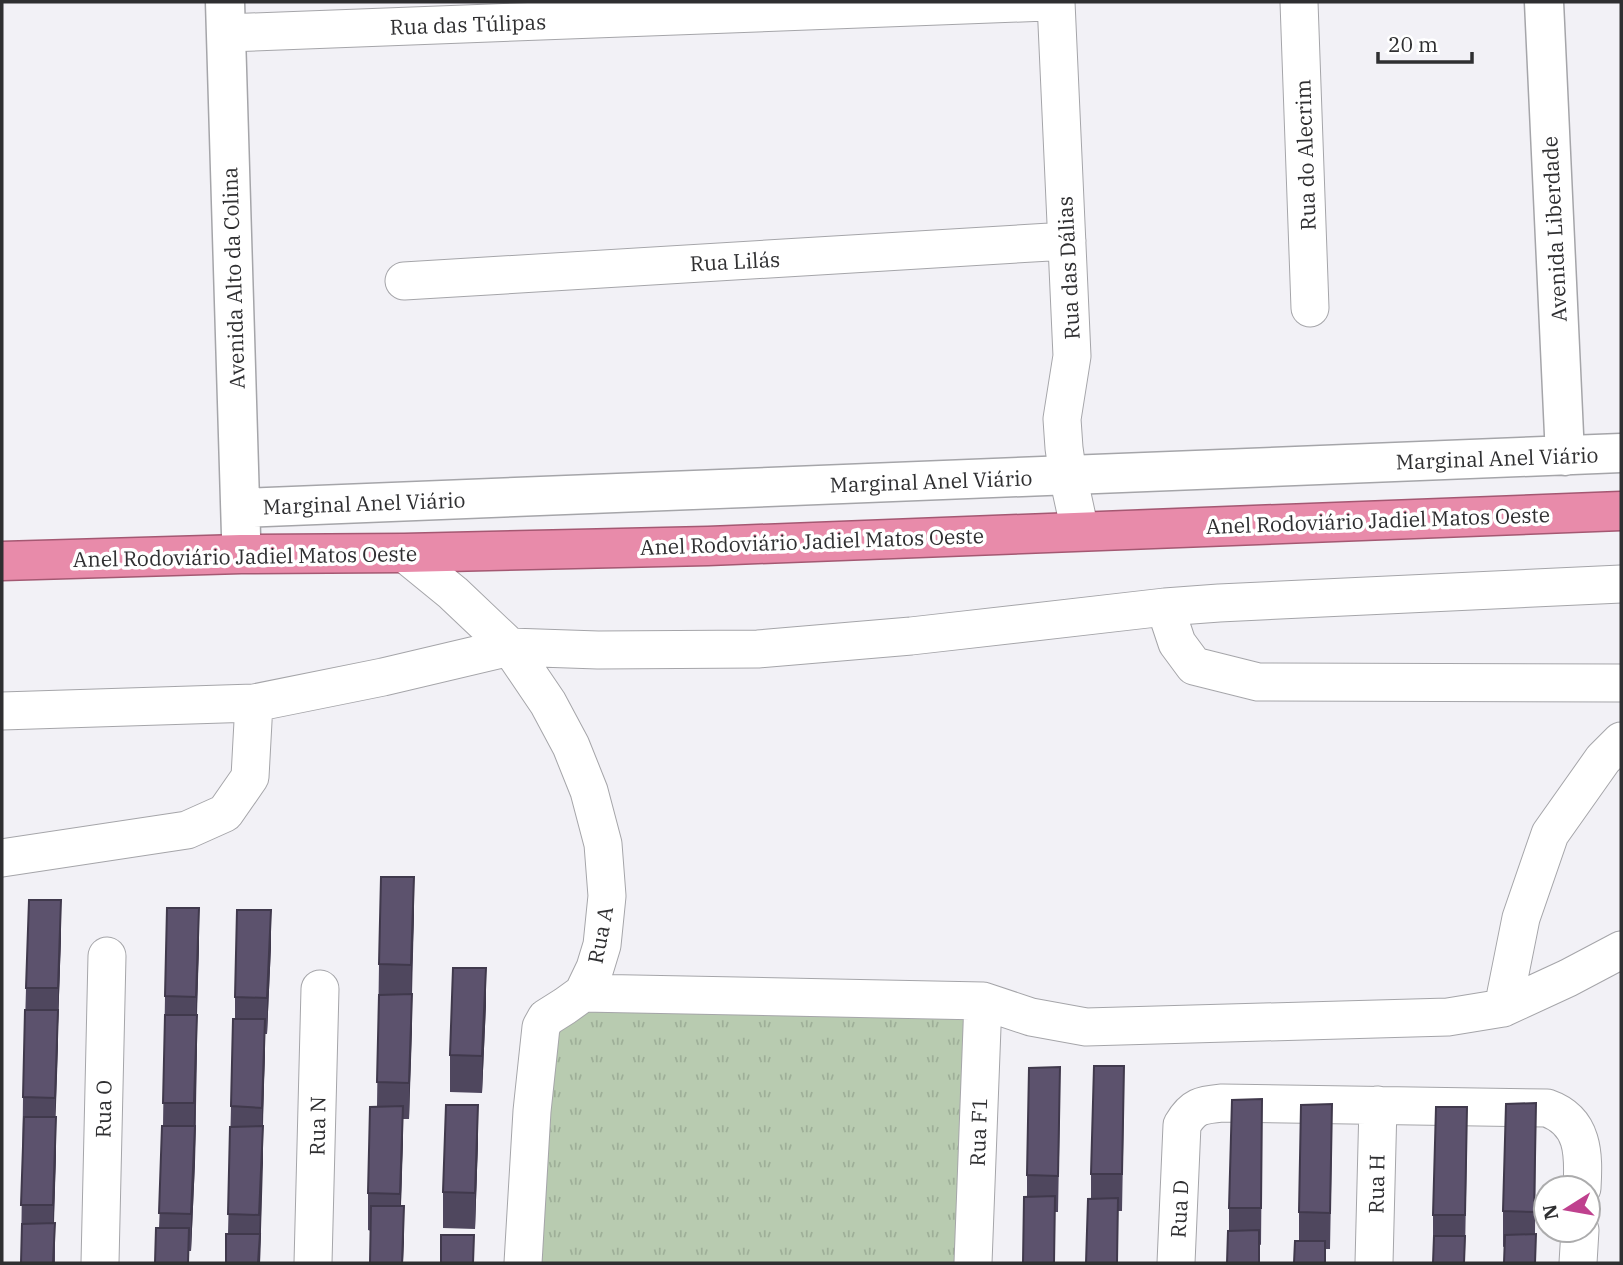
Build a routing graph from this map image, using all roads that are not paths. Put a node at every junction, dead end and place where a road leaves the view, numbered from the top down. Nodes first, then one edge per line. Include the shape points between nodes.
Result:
1 (1046, 2) edge
2 (1056, 2) edge
3 (1299, 2) edge
4 (1544, 2) edge
5 (730, 8) edge
6 (499, 12) edge
7 (225, 17) edge
8 (1067, 241) junction
9 (404, 281) dead end
10 (1310, 308) dead end
11 (1621, 453) edge
12 (1564, 456) junction
13 (1068, 475) junction
14 (240, 508) junction
15 (1621, 511) edge
16 (1080, 531) junction
17 (404, 553) junction
18 (242, 554) junction
19 (2, 561) edge
20 (1621, 584) edge
21 (1165, 607) junction
22 (510, 647) junction
23 (1621, 684) edge
24 (254, 703) junction
25 (2, 711) edge
26 (1621, 741) edge
27 (2, 858) edge
28 (1621, 950) edge
29 (107, 956) dead end
30 (320, 989) dead end
31 (583, 993) junction
32 (983, 1001) junction
33 (1503, 1008) junction
34 (1378, 1105) junction
35 (1582, 1174) edge
36 (1579, 1244) edge
37 (100, 1263) edge
38 (313, 1263) edge
39 (523, 1263) edge
40 (973, 1263) edge
41 (1176, 1263) edge
42 (1374, 1263) edge
43 (1578, 1263) edge

1 - 5 street, Rua das Túlipas
2 - 8 street, Rua das Dálias
3 - 10 street, Rua do Alecrim
4 - 12 street, Avenida Liberdade
5 - 6 street, Rua das Túlipas
6 - 7 street, Rua das Túlipas
7 - 14 street, Avenida Alto da Colina
8 - 9 street, Rua Lilás
8 - 13 street, Rua das Dálias via 1072,356 1062,419
11 - 12 street, Marginal Anel Viário
12 - 13 street, Marginal Anel Viário
13 - 14 street, Marginal Anel Viário
13 - 16 street, Rua das Dálias
14 - 18 street, Avenida Alto da Colina
15 - 16 highway, Anel Rodoviário Jadiel Matos Oeste
16 - 17 highway, Anel Rodoviário Jadiel Matos Oeste
17 - 18 highway, Anel Rodoviário Jadiel Matos Oeste
17 - 22 street, Rua A
18 - 19 highway, Anel Rodoviário Jadiel Matos Oeste
20 - 21 street
21 - 22 street via 758,649
21 - 23 street via 1177,643 1194,666 1258,682
22 - 24 street
22 - 31 street, Rua A via 571,746 603,844 607,896 602,945
24 - 25 street
24 - 27 street via 250,777 225,813 187,830
26 - 33 street via 1550,834 1521,918
28 - 33 street
29 - 37 street, Rua O
30 - 38 street, Rua N
31 - 32 street
31 - 39 street, Rua A via 546,1018 541,1027
32 - 33 street via 1031,1017 1086,1027 1448,1017
32 - 40 street, Rua F1
34 - 35 street, Rua D via 1548,1108 1560,1112 1580,1139
34 - 41 street, Rua D via 1222,1103 1202,1105 1189,1113 1182,1125
34 - 42 street, Rua H
36 - 43 street

